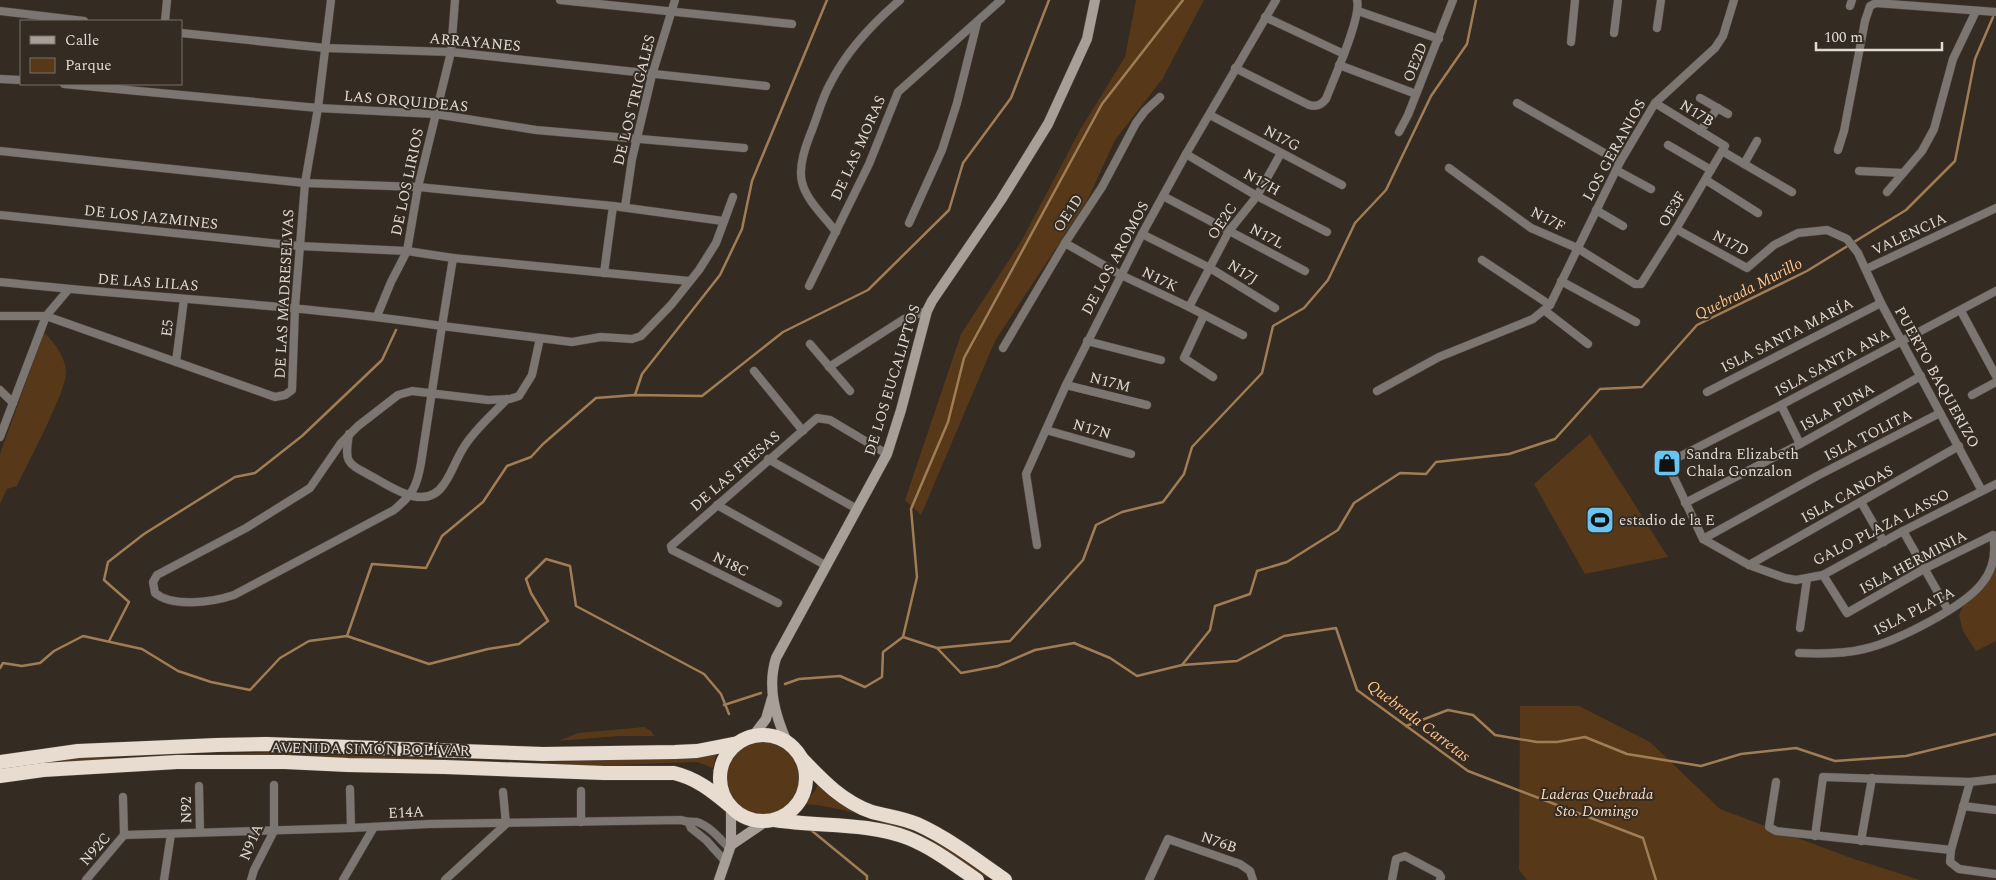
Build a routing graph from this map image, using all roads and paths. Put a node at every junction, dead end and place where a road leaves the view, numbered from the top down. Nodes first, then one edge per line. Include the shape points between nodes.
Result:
1 (167, 0) edge
2 (331, 0) edge
3 (455, 0) edge
4 (560, 0) edge
5 (675, 0) edge
6 (900, 0) edge
7 (1001, 0) edge
8 (1095, 0) edge
9 (1276, 0) edge
10 (1357, 0) edge
11 (1453, 0) edge
12 (1575, 0) edge
13 (1618, 0) edge
14 (1660, 0) edge
15 (1734, 0) edge
16 (893, 4) edge
17 (0, 11) edge
18 (1358, 11) junction
19 (1976, 11) junction
20 (1996, 12) edge
21 (670, 13) junction
22 (1266, 17) junction
23 (76, 20) edge
24 (165, 20) edge
25 (977, 22) junction
26 (792, 24) dead end
27 (1657, 28) dead end
28 (182, 33) edge
29 (1614, 33) dead end
30 (1439, 39) junction
31 (1571, 42) dead end
32 (325, 48) junction
33 (450, 52) junction
34 (1344, 54) junction
35 (1339, 65) junction
36 (1235, 68) junction
37 (652, 75) junction
38 (0, 79) edge
39 (20, 80) edge
40 (75, 85) edge
41 (160, 85) edge
42 (766, 86) dead end
43 (159, 93) junction
44 (1416, 94) junction
45 (1160, 97) dead end
46 (1700, 98) dead end
47 (1655, 103) junction
48 (1517, 104) dead end
49 (318, 108) junction
50 (1718, 108) junction
51 (435, 114) junction
52 (1728, 114) dead end
53 (1210, 115) junction
54 (1700, 131) junction
55 (1399, 132) dead end
56 (638, 138) junction
57 (1757, 141) dead end
58 (1668, 145) dead end
59 (744, 148) dead end
60 (1724, 149) junction
61 (1838, 150) dead end
62 (0, 151) edge
63 (1281, 153) junction
64 (1186, 154) junction
65 (1620, 162) junction
66 (1744, 164) junction
67 (1449, 168) dead end
68 (1616, 170) junction
69 (1711, 170) junction
70 (1859, 171) dead end
71 (1903, 174) junction
72 (1706, 180) junction
73 (305, 183) junction
74 (1342, 184) dead end
75 (418, 187) junction
76 (1650, 189) dead end
77 (1792, 192) dead end
78 (1887, 192) dead end
79 (1163, 196) junction
80 (1257, 196) junction
81 (733, 197) dead end
82 (613, 206) junction
83 (625, 207) junction
84 (1996, 208) edge
85 (1596, 210) junction
86 (1758, 213) dead end
87 (0, 215) edge
88 (723, 220) junction
89 (909, 223) dead end
90 (1623, 226) dead end
91 (1676, 229) junction
92 (1229, 231) junction
93 (836, 232) junction
94 (1327, 232) dead end
95 (1142, 234) junction
96 (1065, 243) junction
97 (298, 246) junction
98 (1577, 248) junction
99 (407, 251) junction
100 (453, 258) junction
101 (1482, 260) dead end
102 (1210, 268) junction
103 (1866, 269) junction
104 (1305, 271) dead end
105 (604, 273) junction
106 (1121, 275) junction
107 (689, 281) junction
108 (1561, 281) junction
109 (0, 282) edge
110 (1641, 284) joint
111 (809, 286) dead end
112 (68, 290) junction
113 (1996, 291) edge
114 (184, 299) junction
115 (1881, 303) junction
116 (1190, 307) junction
117 (1547, 307) junction
118 (295, 308) junction
119 (1275, 308) dead end
120 (927, 311) junction
121 (1961, 311) junction
122 (1204, 315) junction
123 (0, 316) edge
124 (46, 316) junction
125 (377, 316) junction
126 (1636, 322) dead end
127 (442, 326) junction
128 (1243, 335) dead end
129 (540, 338) junction
130 (1087, 341) junction
131 (1902, 341) junction
132 (810, 344) dead end
133 (1588, 344) dead end
134 (1002, 348) dead end
135 (1161, 360) dead end
136 (176, 362) junction
137 (829, 367) junction
138 (754, 371) dead end
139 (1921, 376) junction
140 (1996, 376) edge
141 (1213, 377) dead end
142 (1996, 382) edge
143 (1066, 385) junction
144 (0, 390) edge
145 (850, 391) dead end
146 (1377, 391) dead end
147 (1707, 392) dead end
148 (432, 393) junction
149 (1972, 395) dead end
150 (507, 400) junction
151 (13, 403) junction
152 (1147, 405) dead end
153 (1781, 405) junction
154 (1940, 413) junction
155 (1046, 430) junction
156 (803, 431) junction
157 (350, 434) junction
158 (0, 437) edge
159 (1800, 444) junction
160 (1959, 446) junction
161 (887, 454) junction
162 (1131, 454) dead end
163 (768, 459) junction
164 (1996, 484) edge
165 (1982, 491) junction
166 (410, 497) junction
167 (1862, 502) junction
168 (1686, 503) junction
169 (717, 505) junction
170 (857, 509) junction
171 (1903, 531) junction
172 (1993, 535) joint
173 (1703, 539) junction
174 (1884, 542) junction
175 (1037, 545) dead end
176 (672, 550) joint
177 (825, 565) junction
178 (1748, 565) junction
179 (1924, 569) junction
180 (1823, 574) junction
181 (1807, 579) junction
182 (778, 603) dead end
183 (1948, 610) junction
184 (1800, 628) dead end
185 (1799, 653) dead end
186 (772, 695) junction
187 (753, 736) junction
188 (787, 742) junction
189 (738, 743) junction
190 (801, 757) junction
191 (0, 762) edge
192 (0, 776) edge
193 (1872, 778) junction
194 (1996, 779) edge
195 (1776, 782) dead end
196 (1970, 782) junction
197 (199, 786) dead end
198 (274, 786) dead end
199 (350, 789) dead end
200 (503, 792) dead end
201 (581, 792) dead end
202 (123, 797) dead end
203 (1963, 806) junction
204 (730, 807) junction
205 (1996, 810) edge
206 (770, 821) junction
207 (581, 822) junction
208 (689, 823) junction
209 (506, 824) junction
210 (374, 827) junction
211 (351, 828) junction
212 (274, 831) junction
213 (200, 832) junction
214 (171, 834) junction
215 (124, 835) junction
216 (1815, 836) junction
217 (1861, 841) junction
218 (730, 847) junction
219 (1951, 850) junction
220 (725, 861) junction
221 (1996, 874) edge
222 (719, 879) edge
223 (86, 880) edge
224 (164, 880) edge
225 (251, 880) edge
226 (343, 880) edge
227 (445, 880) edge
228 (977, 880) edge
229 (1005, 880) edge
230 (1149, 880) edge
231 (1253, 880) edge
232 (1392, 880) edge
233 (1440, 880) edge

1 - 24 street
2 - 32 street, DE LAS MADRESELVAS
3 - 33 street, DE LOS LIRIOS
4 - 21 street
5 - 21 street, DE LOS TRIGALES
6 - 16 street
7 - 25 street, DE LAS MORAS
8 - 120 street, DE LOS EUCALIPTOS via 1088,39 1048,124 1007,192
9 - 22 street, DE LOS AROMOS
10 - 18 street
11 - 30 street, OE2D
12 - 31 street
13 - 29 street
14 - 27 street
15 - 47 street, LOS GERANIOS via 1716,48
16 - 93 street via 841,64 829,85 806,145 802,167 806,193
17 - 23 street
18 - 30 street
18 - 34 street
19 - 20 street
19 - 61 street via 1876,3 1870,6
19 - 71 street via 1953,59 1934,129 1922,151
21 - 26 street
21 - 37 street, DE LOS TRIGALES
22 - 34 street
22 - 36 street, DE LOS AROMOS
25 - 89 street via 942,150
25 - 93 street, DE LAS MORAS via 898,92 869,164
28 - 32 street, ARRAYANES
30 - 44 street, OE2D
32 - 33 street, ARRAYANES
32 - 49 street, DE LAS MADRESELVAS
33 - 37 street, ARRAYANES
33 - 51 street, DE LOS LIRIOS
34 - 35 street
35 - 36 street via 1326,100 1314,106
35 - 44 street
36 - 53 street, DE LOS AROMOS
37 - 42 street, ARRAYANES
37 - 56 street, DE LOS TRIGALES
38 - 39 street
40 - 43 street, LAS ORQUIDEAS
41 - 43 street
43 - 49 street, LAS ORQUIDEAS
44 - 55 street, OE2D
45 - 96 street, OE1D via 1136,123 1102,187
46 - 50 street
47 - 54 street, N17B
47 - 65 street, LOS GERANIOS
48 - 65 street
49 - 51 street, LAS ORQUIDEAS
49 - 73 street, DE LAS MADRESELVAS
50 - 52 street
50 - 54 street
51 - 56 street, LAS ORQUIDEAS via 536,130
51 - 75 street, DE LOS LIRIOS
53 - 63 street, N17G
53 - 64 street, DE LOS AROMOS
54 - 60 street, N17B
56 - 59 street, LAS ORQUIDEAS
56 - 83 street, DE LOS TRIGALES via 628,177
57 - 66 street
58 - 69 street
60 - 66 street, N17B
60 - 69 street, OE3F
62 - 73 street
63 - 74 street, N17G
63 - 80 street, OE2C
64 - 79 street, DE LOS AROMOS
64 - 80 street, N17H
65 - 68 street, LOS GERANIOS
66 - 77 street, N17B
67 - 98 street, N17F via 1531,228
68 - 76 street
68 - 85 street, LOS GERANIOS
69 - 72 street, OE3F
70 - 71 street
71 - 78 street
72 - 86 street
72 - 91 street, OE3F
73 - 75 street
73 - 97 street, DE LAS MADRESELVAS
75 - 82 street
75 - 99 street, DE LOS LIRIOS
79 - 92 street, N17L
79 - 95 street, DE LOS AROMOS
80 - 92 street, OE2C
80 - 94 street, N17H
81 - 88 street
82 - 83 street
82 - 105 street
83 - 88 street
84 - 103 street, VALENCIA
85 - 90 street
85 - 98 street, LOS GERANIOS
87 - 97 street, DE LOS JAZMINES
88 - 107 street via 716,243
91 - 103 street, N17D via 1747,268 1774,245 1798,233 1827,230 1847,239
91 - 110 street, OE3F
92 - 102 street, OE2C
92 - 104 street, N17L
93 - 111 street, DE LAS MORAS
95 - 102 street, N17J
95 - 106 street, DE LOS AROMOS
96 - 106 street, N17K
96 - 134 street, OE1D
97 - 99 street, DE LOS JAZMINES
97 - 118 street, DE LAS MADRESELVAS
98 - 108 street, LOS GERANIOS
98 - 110 street, N17F via 1635,284
99 - 100 street, DE LOS JAZMINES
99 - 125 street, DE LOS LIRIOS
100 - 105 street, DE LOS JAZMINES
100 - 127 street
101 - 117 street
102 - 116 street, OE2C
102 - 119 street, N17J
103 - 115 street, VALENCIA
105 - 107 street, DE LOS JAZMINES
106 - 116 street, N17K
106 - 130 street, DE LOS AROMOS
107 - 129 street via 641,336 572,342
108 - 117 street, LOS GERANIOS
108 - 126 street
109 - 112 street, DE LAS LILAS
112 - 114 street, DE LAS LILAS
112 - 124 street
113 - 121 street, ISLA SANTA ANA
114 - 118 street, DE LAS LILAS
114 - 136 street, E5
115 - 131 street, PUERTO BAQUERIZO
115 - 147 street, ISLA SANTA MARÍA
116 - 122 street, N17K
117 - 133 street
117 - 146 street via 1533,319 1439,357
118 - 125 street
118 - 136 street, DE LAS MADRESELVAS via 292,390 285,394 275,397
120 - 137 street via 904,319
120 - 161 street, DE LOS EUCALIPTOS
121 - 131 street, ISLA SANTA ANA
121 - 140 street
122 - 128 street, N17K
122 - 141 street via 1184,356 1185,360
123 - 124 street, DE LAS MADRESELVAS
124 - 136 street, DE LAS MADRESELVAS
124 - 151 street
125 - 127 street
127 - 129 street
127 - 148 street
129 - 150 street via 530,380 520,396
130 - 135 street
130 - 143 street, DE LOS AROMOS
131 - 139 street, PUERTO BAQUERIZO
131 - 153 street, ISLA SANTA ANA
132 - 137 street
137 - 145 street
138 - 156 street
139 - 154 street, PUERTO BAQUERIZO
139 - 159 street, ISLA PUNA
142 - 149 street
143 - 152 street, N17M
143 - 155 street, DE LOS AROMOS
144 - 151 street
148 - 150 street
148 - 157 street via 412,391 398,394
148 - 166 street via 420,470
150 - 166 street via 464,446 442,487 430,495
151 - 158 street
153 - 159 street
153 - 168 street, ISLA SANTA ANA via 1667,463
154 - 160 street, PUERTO BAQUERIZO
154 - 173 street, ISLA TOLITA
155 - 162 street, N17N
155 - 175 street, DE LOS AROMOS via 1026,474
156 - 161 street, DE LAS FRESAS via 815,419 830,420
156 - 163 street, DE LAS FRESAS
157 - 166 street via 346,453 352,466
157 - 166 street via 310,488 218,544 157,575 153,582 155,594 177,601 218,600 234,595 383,516
159 - 168 street, ISLA PUNA
160 - 165 street, PUERTO BAQUERIZO
160 - 167 street, ISLA CANOAS
161 - 170 street, DE LOS EUCALIPTOS
163 - 169 street, DE LAS FRESAS
163 - 170 street
164 - 165 street, GALO PLAZA LASSO
165 - 171 street, GALO PLAZA LASSO
167 - 174 street
167 - 178 street, ISLA CANOAS
168 - 173 street
169 - 176 street, DE LAS FRESAS via 671,546
169 - 177 street
170 - 177 street, DE LOS EUCALIPTOS
171 - 174 street, GALO PLAZA LASSO
171 - 179 street
172 - 179 street, ISLA HERMINIA
172 - 183 street, ISLA PLATA via 1996,547 1984,582 1968,600
173 - 178 street, GALO PLAZA LASSO
174 - 180 street, GALO PLAZA LASSO
176 - 182 street, N18C
177 - 186 street, DE LOS EUCALIPTOS via 776,658
178 - 181 street, GALO PLAZA LASSO via 1784,578
179 - 180 street, ISLA HERMINIA via 1847,613
179 - 183 street
180 - 181 street, GALO PLAZA LASSO
181 - 184 street
183 - 185 street, ISLA PLATA via 1886,643 1863,650
186 - 187 street, DE LOS EUCALIPTOS via 766,719
186 - 188 street, DE LOS EUCALIPTOS
187 - 188 highway via 770,736
187 - 189 highway, AVENIDA SIMÓN BOLÍVAR
188 - 190 highway
189 - 191 highway, AVENIDA SIMÓN BOLÍVAR via 697,751 552,754 275,744 217,745 78,751
189 - 204 highway, AVENIDA SIMÓN BOLÍVAR via 728,753 720,779
190 - 206 highway via 806,776 803,795 787,814
190 - 229 highway via 848,801 873,812 915,823
192 - 204 highway, AVENIDA SIMÓN BOLÍVAR via 53,769 177,762 674,773 706,786
193 - 196 street
193 - 216 street via 1822,777
193 - 217 street
194 - 196 street
195 - 216 street via 1769,827 1776,831
196 - 203 street
197 - 213 street, N92
198 - 212 street, N91A
199 - 211 street
200 - 209 street
201 - 207 street
202 - 215 street
203 - 205 street
203 - 219 street
204 - 206 highway, AVENIDA SIMÓN BOLÍVAR via 745,817
204 - 218 street
206 - 218 street
206 - 228 highway, AVENIDA SIMÓN BOLÍVAR via 892,833 924,846
207 - 208 street, E14A via 681,820
207 - 209 street, E14A
208 - 218 street, E14A via 704,826
208 - 220 street
209 - 210 street, E14A
209 - 227 street
210 - 211 street, E14A
210 - 226 street
211 - 212 street, E14A
212 - 213 street, E14A
212 - 225 street, N91A
213 - 214 street, E14A
214 - 215 street, E14A
214 - 224 street
215 - 223 street, N92C
216 - 217 street
217 - 219 street
218 - 220 street
219 - 221 street via 1950,862 1959,869
220 - 222 street
230 - 231 street, N76B via 1168,839 1240,864 1250,871
232 - 233 street via 1396,859 1405,856 1439,874

